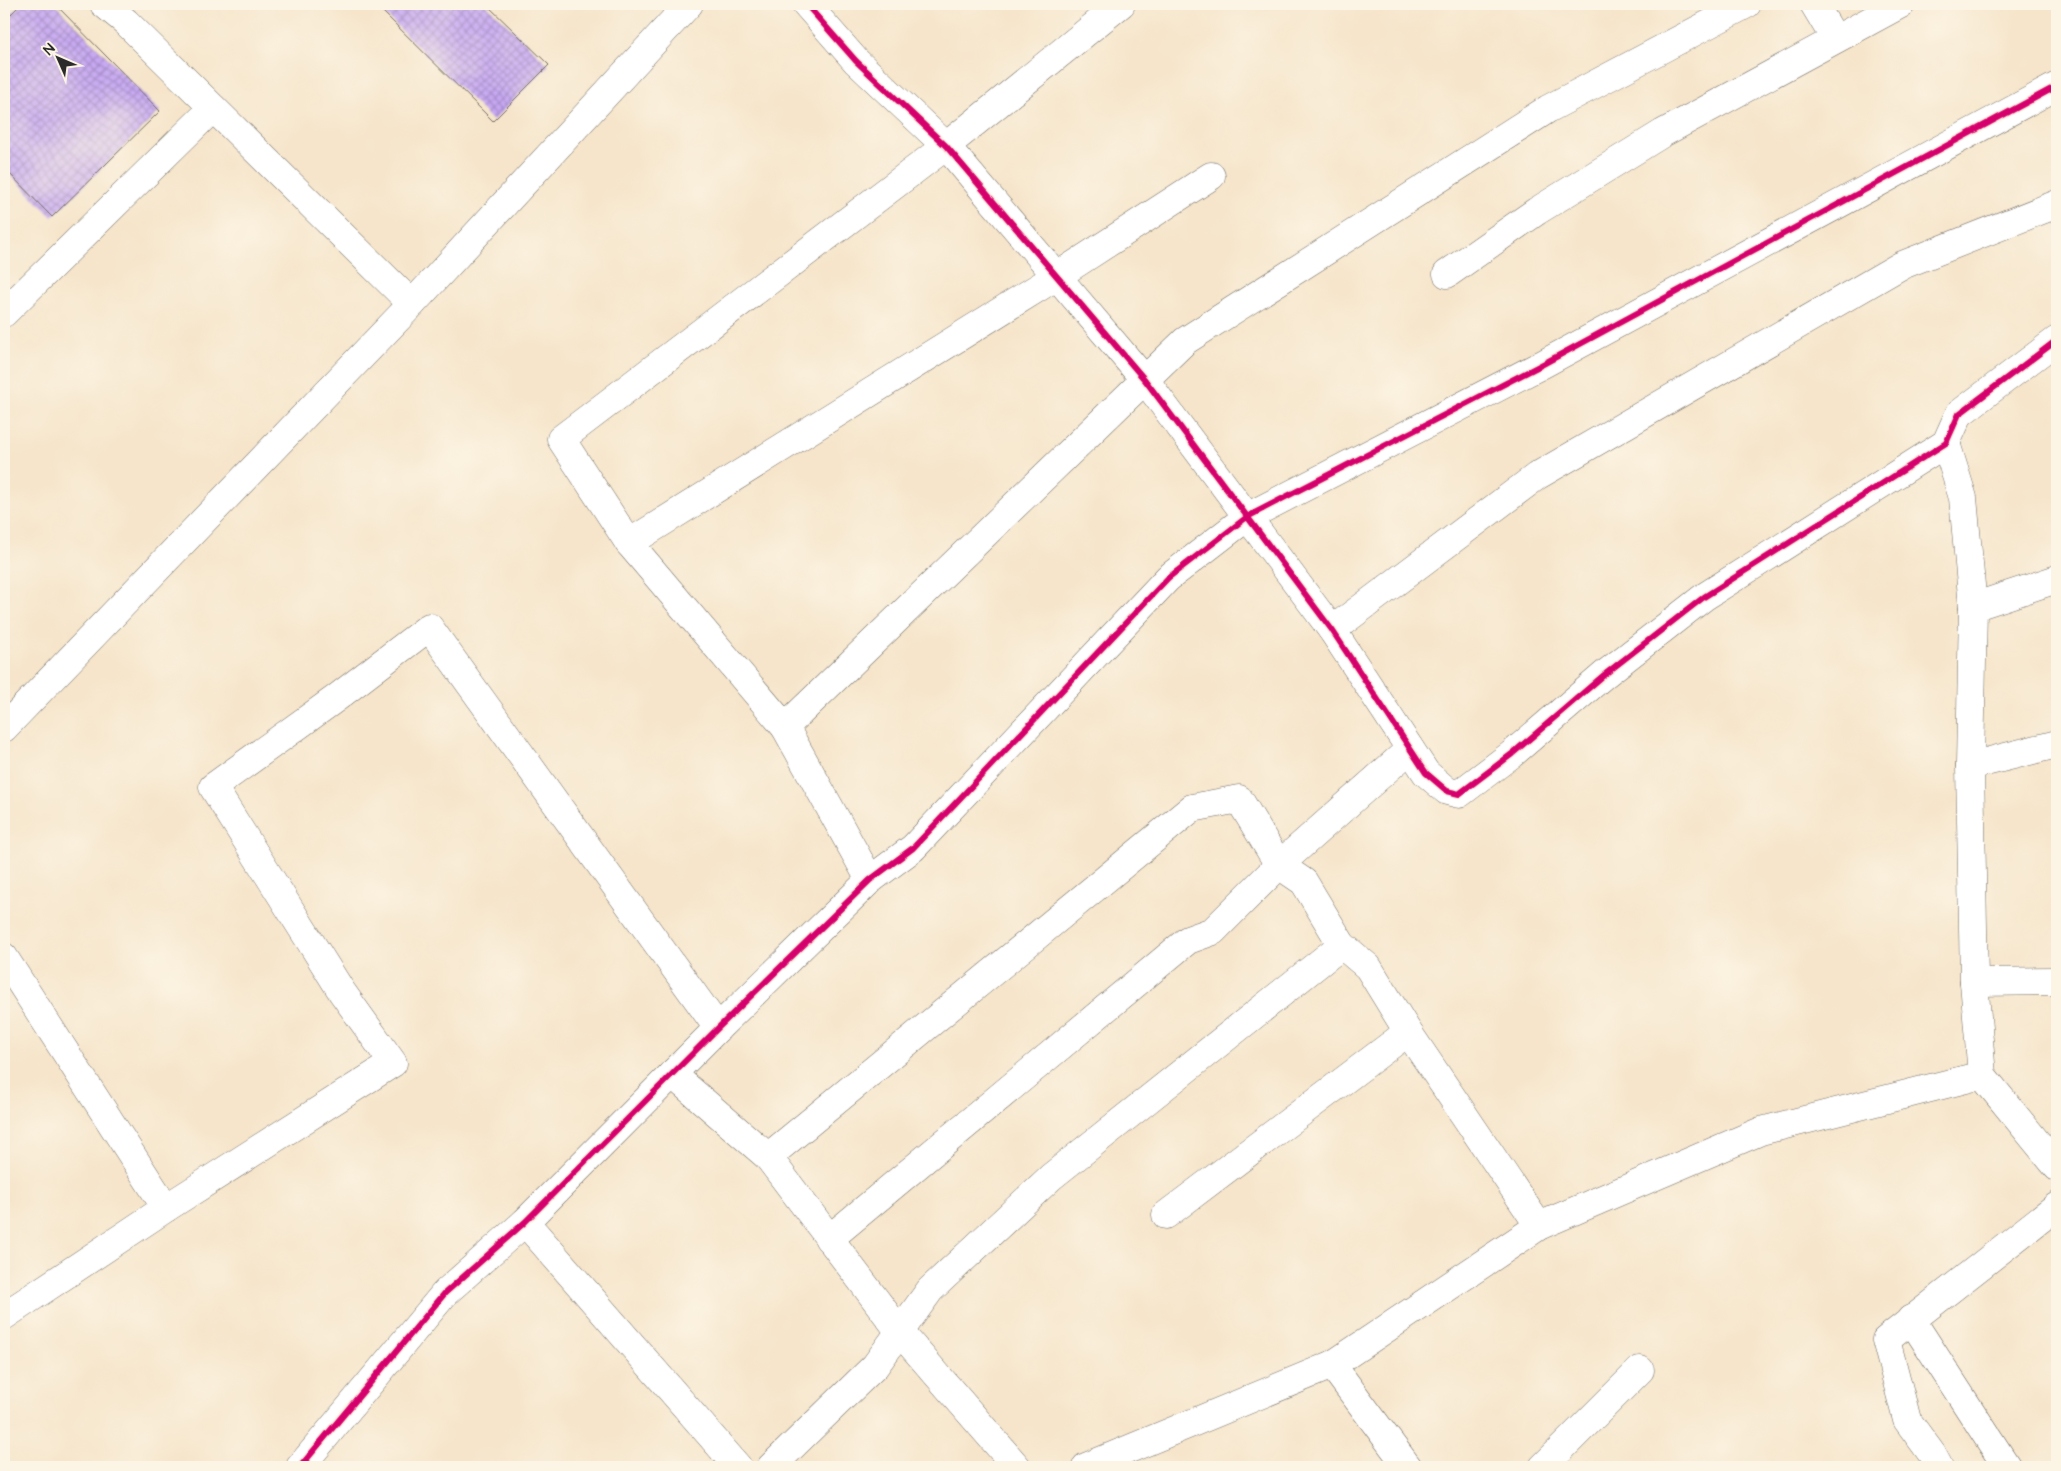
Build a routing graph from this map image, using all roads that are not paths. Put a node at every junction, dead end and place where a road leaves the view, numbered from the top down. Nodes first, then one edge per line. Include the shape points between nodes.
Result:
1 (104, 4) edge
2 (689, 4) edge
3 (806, 4) edge
4 (1121, 4) edge
5 (1747, 4) edge
6 (1814, 4) edge
7 (1901, 4) edge
8 (1835, 40) junction
9 (2057, 86) edge
10 (213, 108) junction
11 (946, 146) junction
12 (1211, 176) dead end
13 (2057, 204) edge
14 (1447, 274) dead end
15 (1057, 276) junction
16 (412, 304) junction
17 (4, 313) edge
18 (2057, 340) edge
19 (1145, 380) junction
20 (1946, 443) junction
21 (1247, 517) junction
22 (629, 543) junction
23 (2057, 579) edge
24 (1973, 606) junction
25 (1332, 630) junction
26 (785, 727) junction
27 (4, 728) edge
28 (2057, 744) edge
29 (1410, 749) junction
30 (1970, 766) junction
31 (1279, 865) junction
32 (870, 880) junction
33 (1342, 945) junction
34 (4, 957) edge
35 (2057, 981) edge
36 (1974, 982) junction
37 (718, 1028) junction
38 (1408, 1032) junction
39 (672, 1074) junction
40 (1982, 1075) junction
41 (768, 1157) junction
42 (2057, 1167) edge
43 (2057, 1206) edge
44 (166, 1208) junction
45 (1166, 1215) dead end
46 (526, 1222) junction
47 (1538, 1226) junction
48 (828, 1239) junction
49 (4, 1316) edge
50 (1911, 1319) junction
51 (900, 1332) junction
52 (1332, 1365) junction
53 (1640, 1370) dead end
54 (300, 1467) edge
55 (738, 1467) edge
56 (771, 1467) edge
57 (1017, 1467) edge
58 (1086, 1467) edge
59 (1408, 1467) edge
60 (1543, 1467) edge
61 (1939, 1467) edge
62 (2007, 1467) edge

1 - 10 street
2 - 16 street
3 - 11 street via 856,61
4 - 11 street
5 - 19 street via 1548,109 1185,341
6 - 8 street
7 - 8 street
8 - 14 street via 1663,133 1537,210
9 - 21 street via 1543,364
10 - 16 street
10 - 17 street
11 - 15 street
11 - 22 street via 561,439
12 - 15 street
13 - 25 street via 1900,266 1537,476
15 - 19 street
15 - 22 street
16 - 27 street
18 - 20 street via 1959,414
19 - 21 street
19 - 26 street
20 - 24 street via 1963,498
20 - 29 street via 1704,597 1459,794 1447,790 1426,773
21 - 25 street
21 - 32 street via 1168,578 913,848
22 - 26 street
23 - 24 street
24 - 30 street
25 - 29 street
26 - 32 street
28 - 30 street
29 - 31 street
30 - 36 street
31 - 33 street via 1304,882
31 - 41 street via 1239,799 1192,808
31 - 48 street via 1213,931 1188,940
32 - 37 street
33 - 38 street via 1368,967
33 - 51 street via 1051,1177 930,1290
34 - 44 street
35 - 36 street
36 - 40 street
37 - 39 street
37 - 44 street via 429,627 213,787 342,992 393,1063
38 - 45 street
38 - 47 street
39 - 41 street
39 - 46 street
40 - 42 street
40 - 47 street via 1761,1131
41 - 48 street
43 - 50 street
44 - 49 street
46 - 54 street via 445,1293
46 - 55 street
47 - 52 street
48 - 51 street
50 - 61 street via 1886,1340 1907,1420
50 - 62 street
51 - 56 street via 875,1366
51 - 57 street
52 - 58 street
52 - 59 street
53 - 60 street

